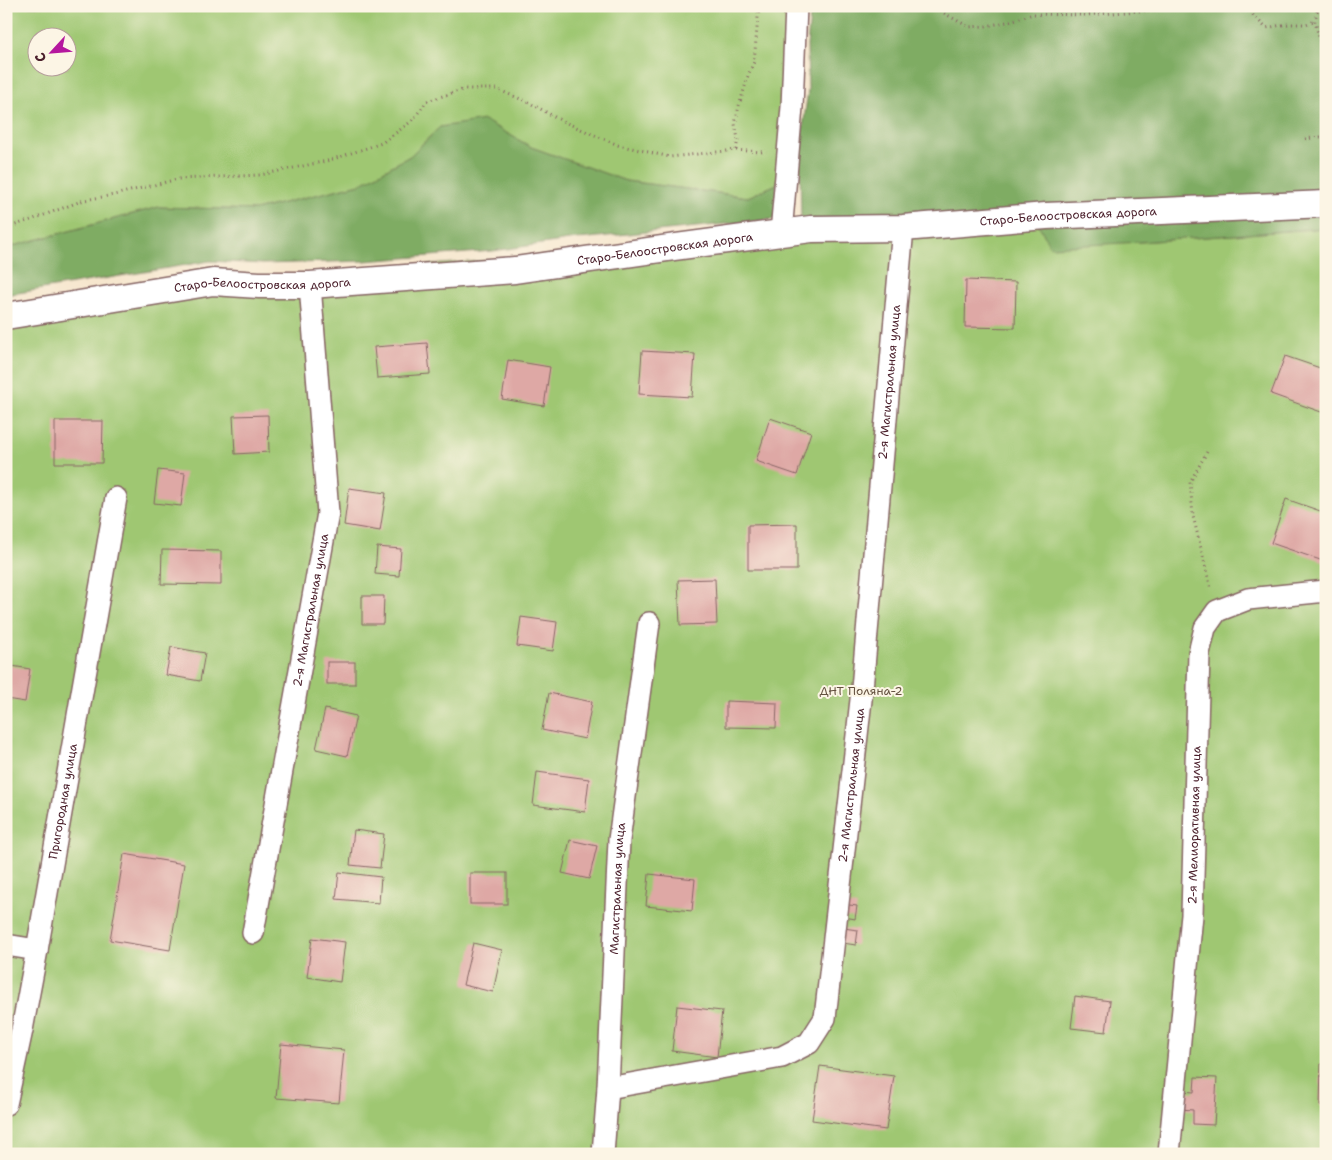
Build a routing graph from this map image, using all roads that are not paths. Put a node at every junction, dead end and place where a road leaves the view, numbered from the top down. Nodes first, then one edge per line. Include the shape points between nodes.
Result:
1 (796, 6) edge
2 (1326, 204) edge
3 (903, 228) junction
4 (781, 232) junction
5 (310, 285) junction
6 (6, 316) edge
7 (116, 498) dead end
8 (1326, 590) edge
9 (648, 624) dead end
10 (254, 933) dead end
11 (6, 945) edge
12 (37, 950) junction
13 (608, 1088) junction
14 (6, 1104) edge
15 (603, 1154) edge
16 (1169, 1154) edge

1 - 4 street via 792,107
2 - 3 street, Старо-Белоостровская дорога via 1046,216
3 - 4 street, Старо-Белоостровская дорога
3 - 13 street, 2-я Магистральная улица via 861,700 825,1018 809,1043 782,1057
4 - 5 street, Старо-Белоостровская дорога via 517,270
5 - 6 street, Старо-Белоостровская дорога via 214,282
5 - 10 street, 2-я Магистральная улица via 328,513
7 - 12 street, Пригородная улица
8 - 16 street, 2-я Мелиоративная улица via 1248,599 1217,611 1204,628 1199,652 1192,915
9 - 13 street, Магистральная улица via 619,840
11 - 12 street
12 - 14 street, Пригородная улица
13 - 15 street, Магистральная улица

